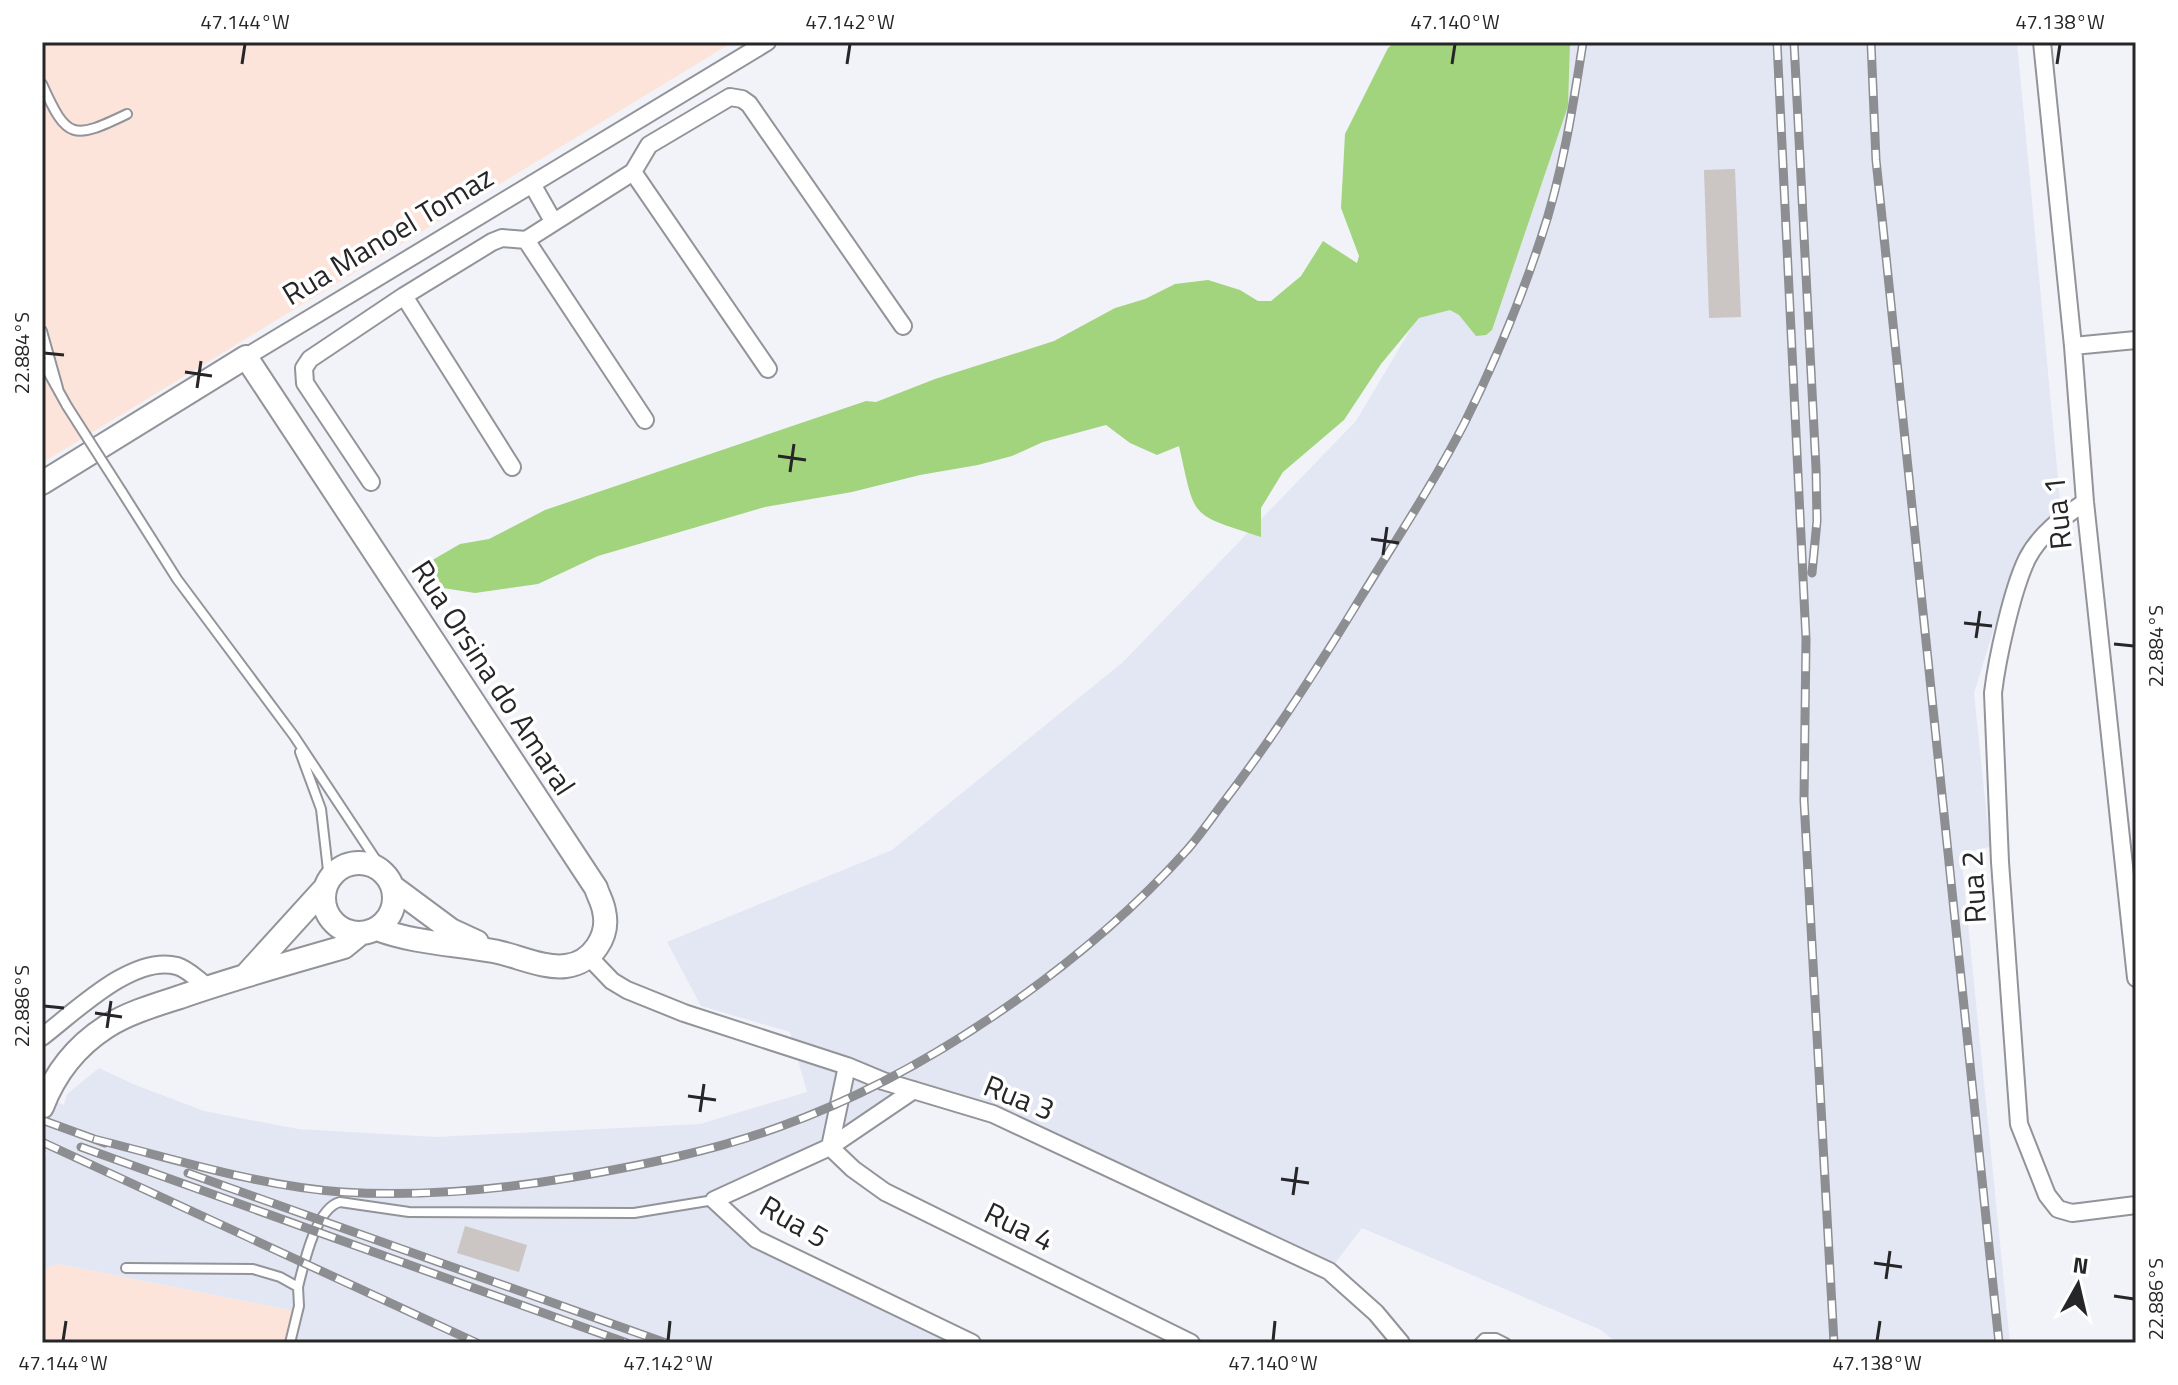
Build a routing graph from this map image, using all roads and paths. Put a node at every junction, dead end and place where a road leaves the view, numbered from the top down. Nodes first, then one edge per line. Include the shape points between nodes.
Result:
1 (767, 42) edge
2 (2042, 42) edge
3 (42, 84) edge
4 (127, 114) dead end
5 (633, 172) junction
6 (532, 184) junction
7 (553, 221) junction
8 (526, 240) junction
9 (404, 296) junction
10 (903, 326) dead end
11 (42, 331) edge
12 (2136, 340) edge
13 (2073, 346) junction
14 (246, 357) junction
15 (42, 361) edge
16 (768, 369) dead end
17 (58, 388) junction
18 (645, 420) dead end
19 (512, 467) dead end
20 (371, 482) dead end
21 (42, 483) edge
22 (2085, 502) junction
23 (294, 736) junction
24 (327, 884) junction
25 (391, 884) junction
26 (369, 931) junction
27 (496, 951) junction
28 (589, 957) junction
29 (246, 976) junction
30 (2136, 978) edge
31 (208, 987) junction
32 (42, 1037) edge
33 (847, 1066) junction
34 (914, 1090) junction
35 (42, 1107) edge
36 (830, 1147) junction
37 (714, 1200) junction
38 (2136, 1205) edge
39 (126, 1268) dead end
40 (298, 1287) junction
41 (290, 1343) edge
42 (972, 1343) edge
43 (1191, 1343) edge
44 (1401, 1343) edge
45 (1479, 1343) edge
46 (1506, 1343) edge

1 - 6 street, Rua Manoel Tomaz
2 - 13 street, Rua 1
3 - 4 lane via 64,126 77,131 90,132
5 - 7 street
5 - 10 street via 649,145 730,97 742,99
5 - 16 street
6 - 7 street
6 - 14 street, Rua Manoel Tomaz
7 - 8 street
8 - 9 street via 492,242
8 - 18 street
9 - 19 street
9 - 20 street via 304,368 305,383
11 - 17 lane
12 - 13 street
13 - 22 street, Rua 1
14 - 21 street, Rua Manoel Tomaz
14 - 28 street, Rua Orsina do Amaral via 596,888 605,913 604,932
15 - 17 lane
17 - 23 lane, bridge via 177,579
22 - 30 street, Rua 1
22 - 38 street, Rua 2 via 2041,539 2028,559 1995,669 2000,862 2019,1124 2047,1195 2058,1209 2072,1213
23 - 24 lane via 321,809
23 - 25 lane
24 - 25 street via 337,870 360,863 372,865
24 - 26 street via 323,901 335,925 347,932
24 - 29 street
25 - 26 street via 391,915
25 - 27 street via 451,930
26 - 27 street
26 - 29 street via 344,947
27 - 28 street via 565,967
28 - 33 street, Rua 3 via 627,990
29 - 31 street
31 - 32 street via 180,966 155,964 115,982
31 - 35 street via 107,1026 62,1066
33 - 34 street, Rua 3
33 - 36 street
34 - 36 street, Rua 5
34 - 44 street, Rua 3 via 993,1114 1329,1271
36 - 37 street, Rua 5
36 - 43 street, Rua 4 via 885,1192
37 - 40 lane via 634,1213 409,1212 340,1202 324,1211
37 - 42 street, Rua 5 via 756,1239
39 - 40 lane via 253,1269
40 - 41 lane
45 - 46 lane via 1484,1338

